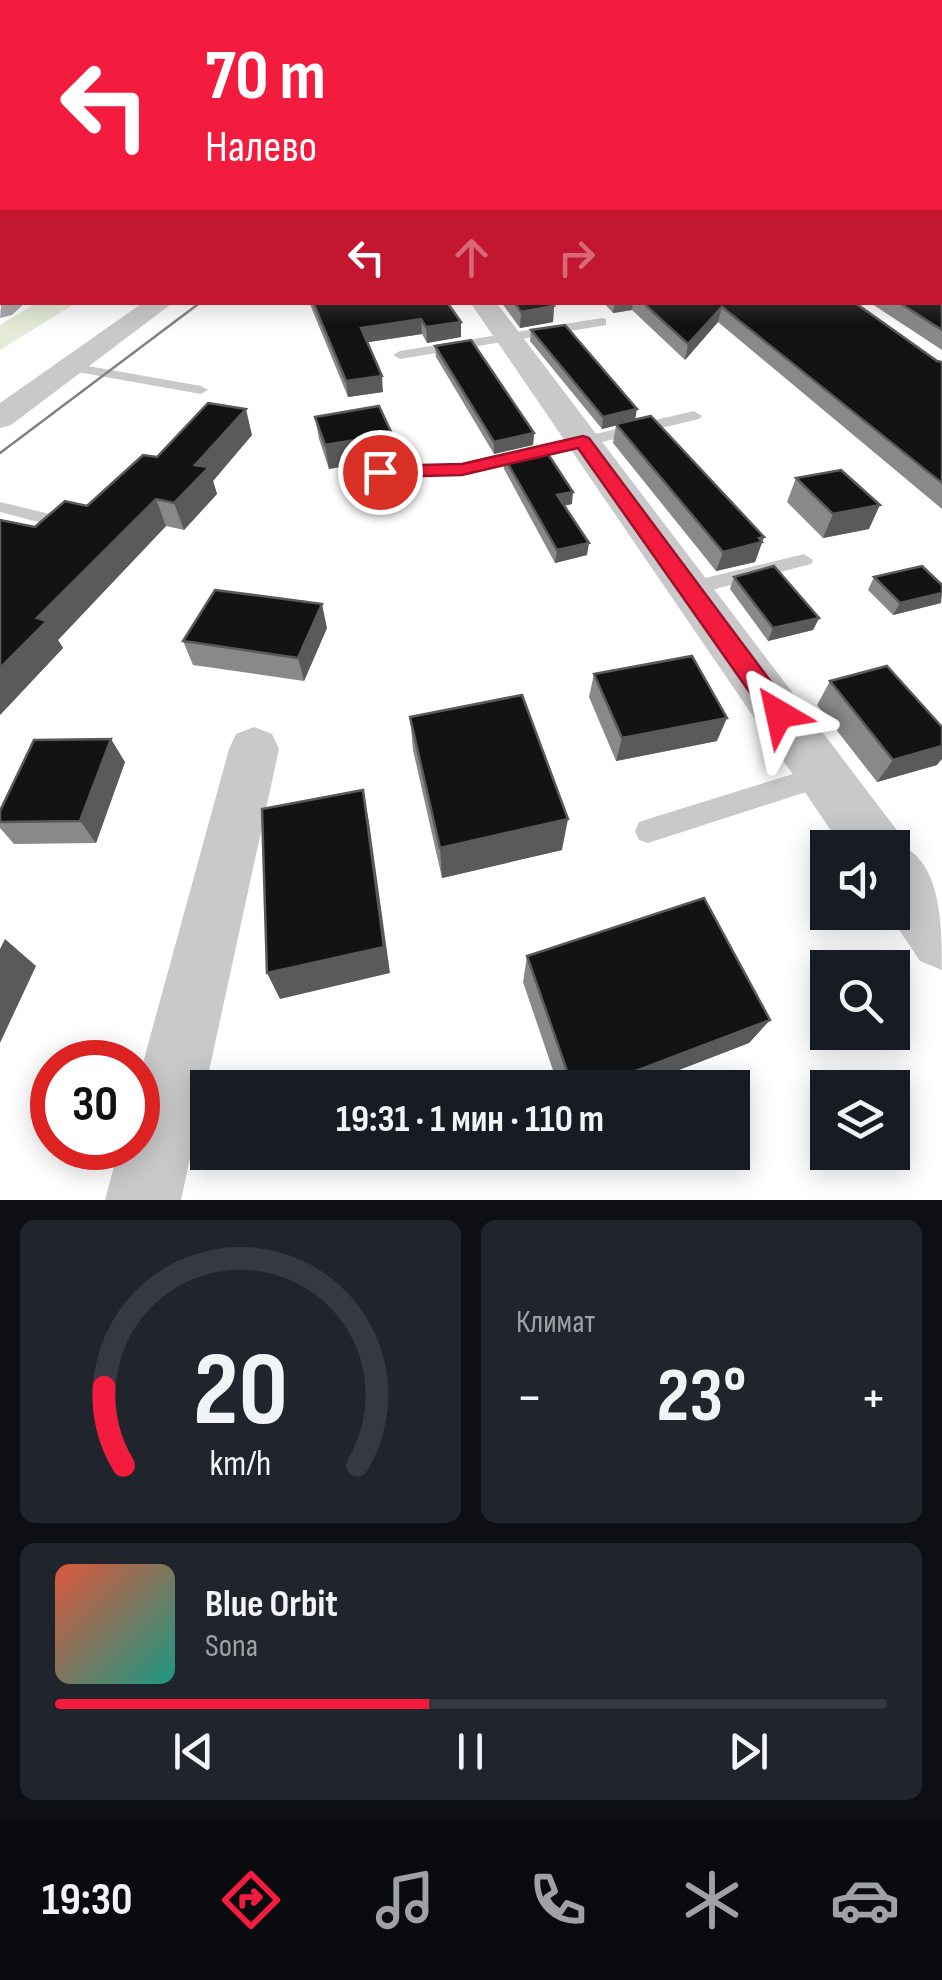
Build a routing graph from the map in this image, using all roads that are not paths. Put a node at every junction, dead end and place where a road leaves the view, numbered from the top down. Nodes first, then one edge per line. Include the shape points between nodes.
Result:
1 (158, 305) edge
2 (484, 305) edge
3 (602, 322) dead end
4 (507, 337) junction
5 (400, 355) dead end
6 (70, 367) junction
7 (201, 390) dead end
8 (694, 416) dead end
9 (0, 418) edge
10 (583, 442) junction
11 (380, 472) dead end
12 (0, 507) edge
13 (68, 524) edge
14 (804, 560) dead end
15 (689, 589) junction
16 (254, 748) dead end
17 (824, 776) junction
18 (648, 830) dead end
19 (863, 830) edge
20 (910, 895) edge
21 (942, 939) edge
22 (143, 1200) edge

1 - 6 street
2 - 4 street
3 - 4 lane
4 - 5 lane
4 - 10 street
6 - 7 lane
6 - 9 street
8 - 10 lane
10 - 11 lane via 462,470
10 - 15 street
12 - 13 lane
14 - 15 lane
15 - 17 street
16 - 22 street
17 - 18 lane
17 - 19 street
20 - 21 street

